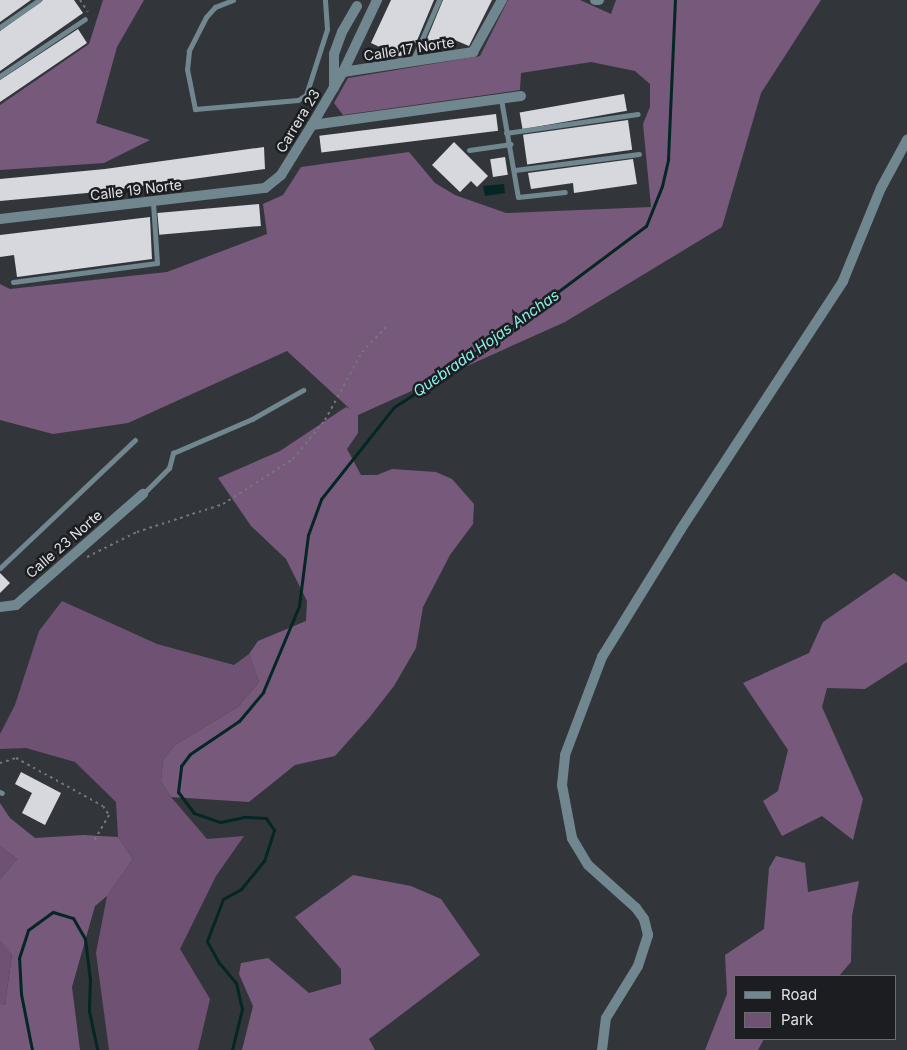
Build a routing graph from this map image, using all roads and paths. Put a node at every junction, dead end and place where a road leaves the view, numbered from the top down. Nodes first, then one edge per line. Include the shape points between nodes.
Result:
1 (39, 0) edge
2 (80, 0) edge
3 (233, 0) edge
4 (325, 0) edge
5 (377, 0) edge
6 (439, 0) edge
7 (502, 0) edge
8 (595, 0) edge
9 (599, 0) edge
10 (358, 3) edge
11 (86, 18) joint
12 (0, 27) edge
13 (411, 62) junction
14 (343, 72) junction
15 (0, 76) edge
16 (334, 88) junction
17 (521, 96) dead end
18 (501, 99) junction
19 (638, 114) dead end
20 (312, 125) junction
21 (506, 133) junction
22 (907, 140) edge
23 (511, 144) junction
24 (469, 150) dead end
25 (639, 154) dead end
26 (515, 170) junction
27 (273, 183) joint
28 (565, 192) dead end
29 (153, 202) junction
30 (0, 219) edge
31 (13, 282) dead end
32 (388, 325) dead end
33 (303, 390) dead end
34 (135, 440) dead end
35 (143, 494) joint
36 (81, 561) dead end
37 (0, 568) edge
38 (0, 607) edge
39 (0, 764) edge
40 (93, 843) dead end
41 (602, 1050) edge

1 - 12 lane
2 - 11 path via 88,12
3 - 4 lane via 216,7 206,17 189,51 187,69 195,110 298,100 306,95 327,29
5 - 14 street, Carrera 23
6 - 13 lane
7 - 13 street, Calle 17 Norte via 477,48 468,54
8 - 9 street
10 - 16 street via 334,54
11 - 15 lane
13 - 14 street, Calle 17 Norte
14 - 16 street, Carrera 23
16 - 20 street, Carrera 23
17 - 18 street
18 - 20 street
18 - 21 lane
19 - 21 lane
20 - 27 street, Carrera 23
21 - 23 lane
22 - 41 street via 881,188 843,281 681,529 602,657 565,756 562,785 572,838 588,864 636,908 644,919 648,935 638,966 606,1018
23 - 24 lane
23 - 26 lane
25 - 26 lane
26 - 28 lane via 518,197
27 - 29 street, Calle 19 Norte via 252,191
29 - 30 street, Calle 19 Norte
29 - 31 lane via 157,263
32 - 36 path via 362,352 325,420 293,459 222,504 137,532
33 - 35 lane via 252,419 173,453 169,468
34 - 37 lane
35 - 38 street, Calle 23 Norte via 16,605
39 - 40 path via 16,758 103,806 109,815

